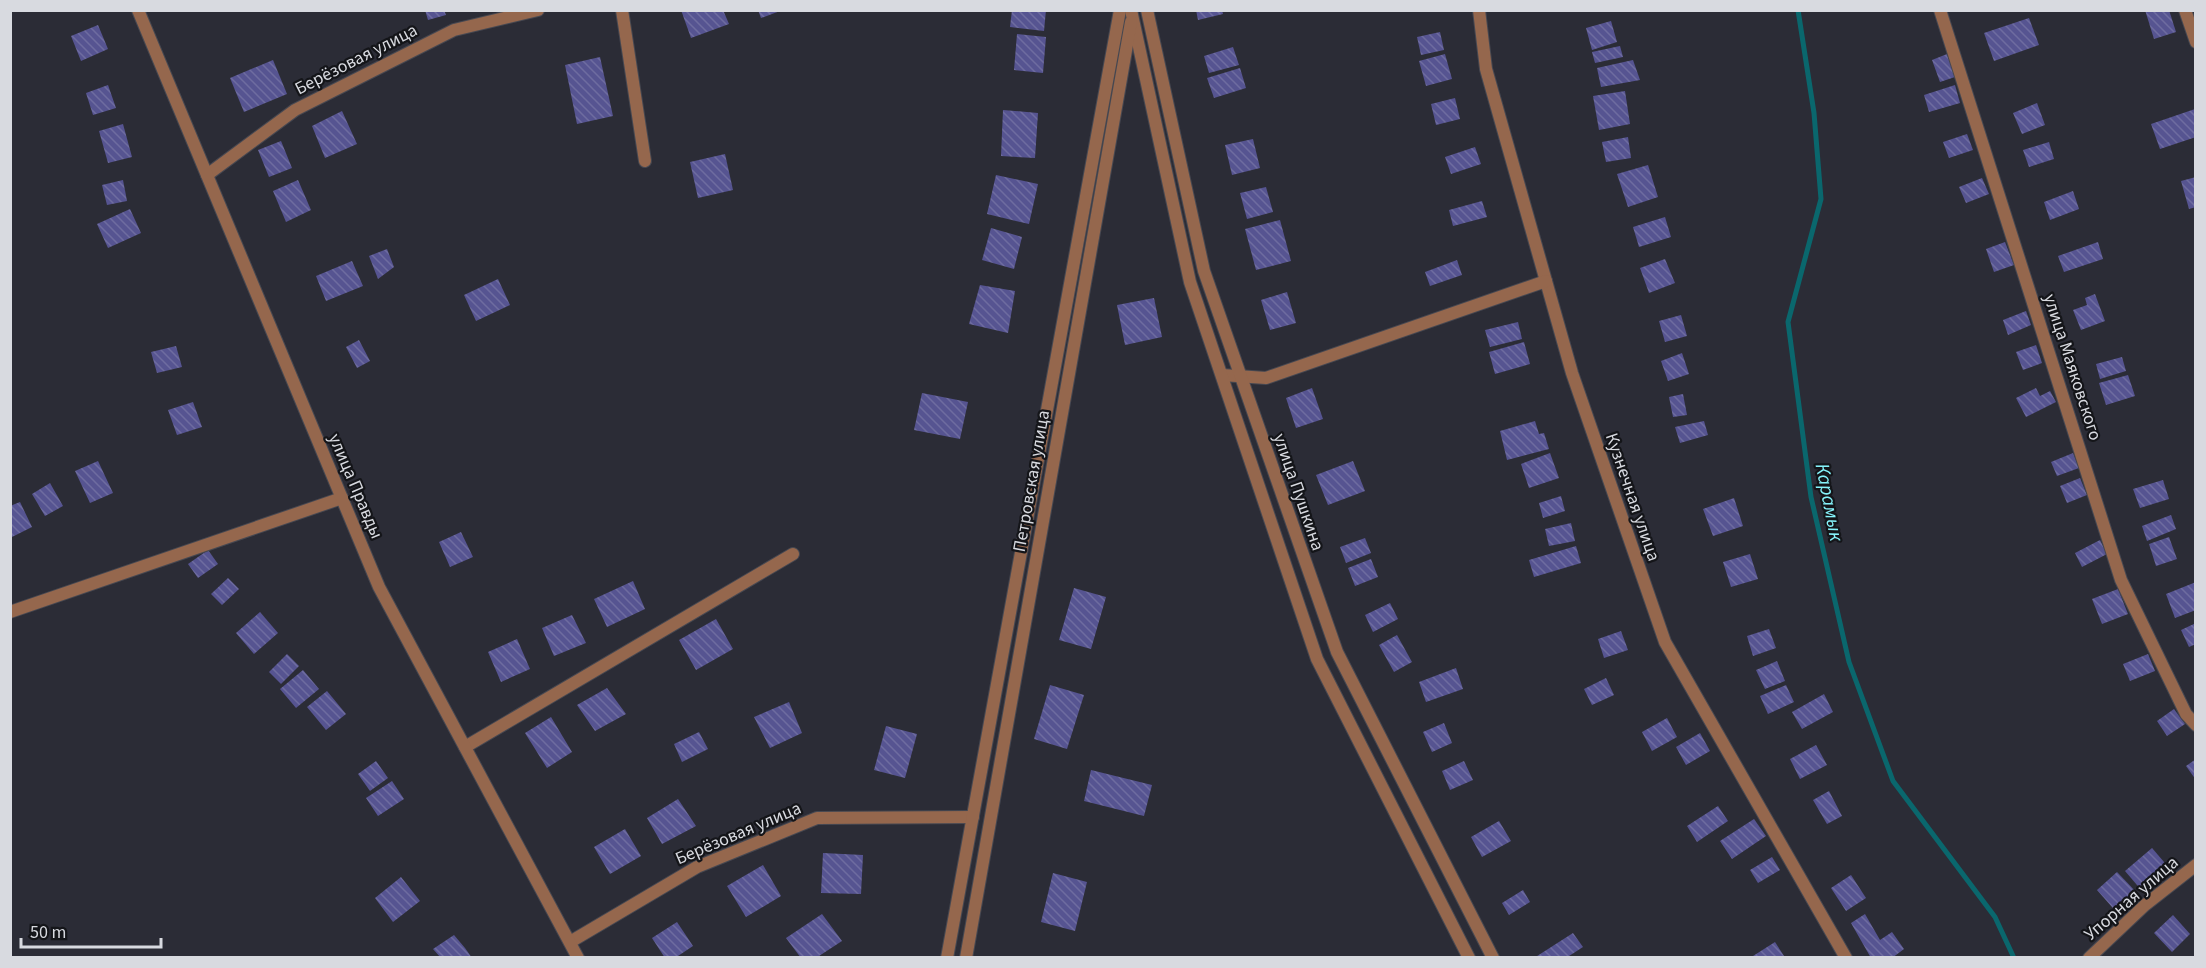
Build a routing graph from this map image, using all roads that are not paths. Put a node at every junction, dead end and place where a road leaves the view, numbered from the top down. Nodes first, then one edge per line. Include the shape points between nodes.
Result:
1 (138, 10) edge
2 (538, 10) edge
3 (622, 10) edge
4 (1120, 10) edge
5 (1147, 10) edge
6 (1479, 10) edge
7 (1940, 10) edge
8 (2185, 10) edge
9 (1133, 12) edge
10 (2196, 42) edge
11 (645, 161) dead end
12 (207, 175) junction
13 (1546, 281) junction
14 (1222, 375) junction
15 (1240, 376) junction
16 (342, 498) junction
17 (793, 554) dead end
18 (10, 612) edge
19 (2196, 725) edge
20 (465, 747) junction
21 (973, 817) junction
22 (2196, 865) edge
23 (570, 942) junction
24 (578, 957) edge
25 (947, 957) edge
26 (966, 957) edge
27 (1469, 957) edge
28 (1493, 957) edge
29 (1846, 957) edge
30 (2089, 957) edge

1 - 12 street, улица Правды
2 - 12 street, Берёзовая улица via 454,30 295,110
3 - 11 street
4 - 21 street
5 - 15 street, улица Пушкина via 1204,271
6 - 13 street, Кузнечная улица via 1486,69
7 - 19 street, улица Маяковского via 2121,580 2186,714
8 - 10 street
9 - 14 street, улица Пушкина via 1190,282
9 - 26 street, Петровская улица
12 - 16 street, улица Правды
13 - 15 street via 1266,378
13 - 29 street, Кузнечная улица via 1572,373 1665,642
14 - 15 street
14 - 27 street, улица Пушкина via 1317,659
15 - 28 street, улица Пушкина via 1337,652
16 - 18 street
16 - 20 street, улица Правды via 379,587
17 - 20 street
20 - 23 street, улица Правды
21 - 23 street, Берёзовая улица via 817,818 697,867
21 - 25 street
22 - 30 street, Упорная улица
23 - 24 street, улица Правды

